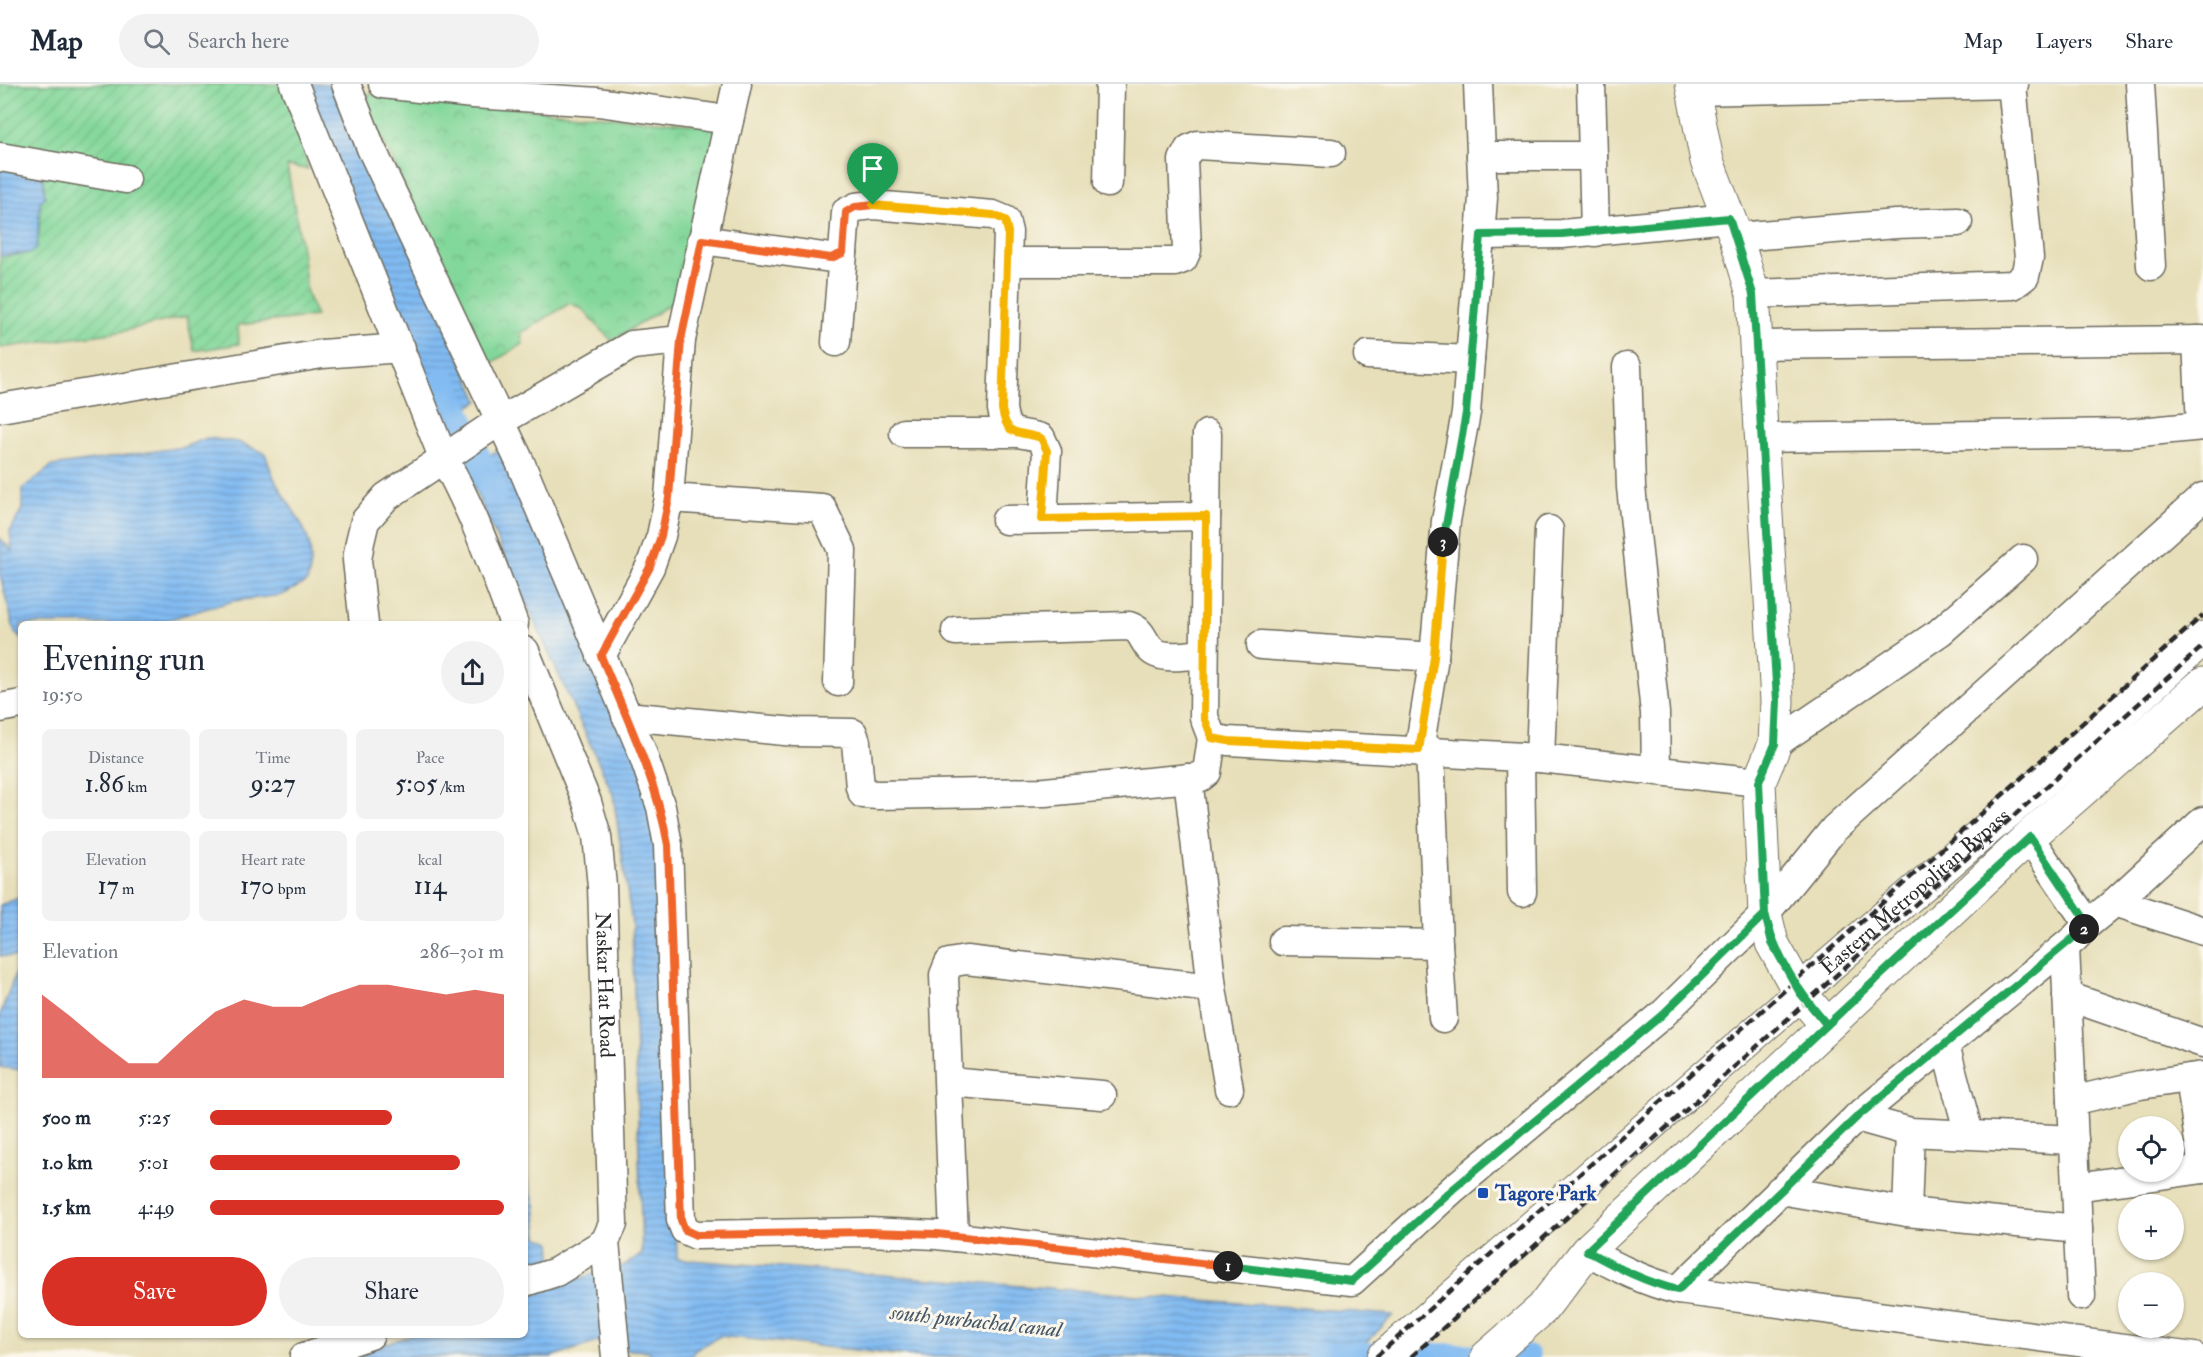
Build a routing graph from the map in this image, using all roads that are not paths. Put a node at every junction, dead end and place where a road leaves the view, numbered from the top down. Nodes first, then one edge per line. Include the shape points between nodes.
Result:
1 (294, 84) edge
2 (346, 84) edge
3 (383, 84) edge
4 (737, 84) edge
5 (1110, 84) edge
6 (1478, 84) edge
7 (1591, 84) edge
8 (1963, 84) edge
9 (2013, 84) edge
10 (2140, 84) edge
11 (1692, 88) edge
12 (729, 120) junction
13 (1331, 153) dead end
14 (1481, 156) junction
15 (1593, 156) junction
16 (0, 157) edge
17 (126, 179) dead end
18 (1108, 183) dead end
19 (1958, 222) dead end
20 (1732, 228) junction
21 (1595, 232) junction
22 (1481, 235) junction
23 (702, 240) junction
24 (843, 253) junction
25 (1007, 262) junction
26 (2151, 266) dead end
27 (1753, 294) junction
28 (681, 340) junction
29 (2200, 340) edge
30 (837, 342) dead end
31 (1757, 345) junction
32 (400, 348) junction
33 (1368, 355) dead end
34 (1470, 360) junction
35 (1627, 367) dead end
36 (0, 408) edge
37 (494, 424) junction
38 (2202, 426) edge
39 (904, 433) dead end
40 (1013, 433) junction
41 (1207, 434) dead end
42 (1761, 438) junction
43 (449, 453) junction
44 (2203, 497) edge
45 (669, 498) junction
46 (1206, 516) junction
47 (1042, 519) junction
48 (1006, 520) dead end
49 (1549, 530) dead end
50 (2023, 559) dead end
51 (364, 621) edge
52 (513, 621) edge
53 (956, 631) dead end
54 (2203, 638) edge
55 (1261, 645) dead end
56 (1204, 654) junction
57 (601, 656) junction
58 (1434, 657) junction
59 (528, 671) edge
60 (838, 682) dead end
61 (2203, 684) edge
62 (533, 704) edge
63 (18, 705) edge
64 (0, 708) edge
65 (626, 716) junction
66 (1212, 738) junction
67 (1775, 744) junction
68 (1425, 750) junction
69 (1530, 757) junction
70 (1656, 770) junction
71 (1188, 778) junction
72 (1759, 782) junction
73 (2203, 821) edge
74 (2030, 837) junction
75 (1522, 892) dead end
76 (2115, 902) junction
77 (1765, 914) junction
78 (2088, 924) junction
79 (2203, 931) edge
80 (1283, 941) dead end
81 (1438, 944) junction
82 (2065, 947) junction
83 (1212, 988) junction
84 (2067, 996) junction
85 (1792, 1000) junction
86 (1443, 1018) dead end
87 (1827, 1025) junction
88 (2203, 1043) edge
89 (1945, 1045) junction
90 (2196, 1077) edge
91 (949, 1082) junction
92 (1229, 1089) dead end
93 (1102, 1095) dead end
94 (2072, 1101) junction
95 (1857, 1117) junction
96 (1910, 1132) junction
97 (1969, 1134) junction
98 (2074, 1140) junction
99 (2203, 1169) edge
100 (2076, 1187) junction
101 (1780, 1190) junction
102 (1907, 1212) junction
103 (2078, 1229) junction
104 (954, 1237) junction
105 (605, 1242) junction
106 (1587, 1251) junction
107 (528, 1281) edge
108 (1666, 1287) junction
109 (2081, 1296) dead end
110 (361, 1338) edge
111 (614, 1346) edge
112 (304, 1357) edge
113 (1384, 1357) edge
114 (1487, 1357) edge
115 (2194, 1357) edge

1 - 32 street
2 - 37 street
3 - 12 street via 598,102
4 - 12 street
5 - 18 street
6 - 14 street
7 - 15 street
8 - 9 street
8 - 11 street
9 - 27 street via 2029,258 2025,276 2013,285
10 - 26 street
11 - 20 main road via 1707,161
12 - 23 street
13 - 25 street via 1198,145 1189,149 1183,160 1187,250 1184,259
14 - 15 street
14 - 22 street
15 - 21 street
16 - 17 street
19 - 20 street
20 - 21 street
20 - 27 main road
21 - 22 street
22 - 34 street
23 - 24 street via 831,258
23 - 28 street
24 - 25 street via 846,212 873,205 993,215 1005,220
24 - 30 street
25 - 40 street via 1002,409 1004,424
27 - 31 main road
28 - 37 street via 632,345
28 - 45 street
29 - 31 street
29 - 38 street
31 - 42 main road
32 - 36 street via 322,354
32 - 43 street
33 - 34 street
34 - 58 street via 1466,413 1443,541
35 - 70 street via 1631,487 1655,713
37 - 43 street
37 - 57 street via 520,462
38 - 42 street via 2130,433
39 - 40 street
40 - 47 street via 1041,438 1047,451
41 - 46 street
42 - 67 main road via 1777,701
43 - 51 street via 386,497 365,521 357,560
43 - 52 street
44 - 77 street via 1834,829
45 - 57 street via 650,567
45 - 60 street via 822,508 842,549
46 - 47 street
46 - 56 street
47 - 48 street
49 - 69 street
50 - 67 street via 1941,632
53 - 56 street via 1129,626 1139,630 1152,651 1162,656
54 - 85 main road, Eastern Metropolitan Bypass
55 - 58 street
56 - 66 street via 1204,717
57 - 65 street
58 - 68 street
59 - 62 street, Naskar Hat Road
61 - 74 main road
62 - 105 street, Naskar Hat Road via 587,802 598,846 613,1174 613,1224
63 - 64 street
65 - 71 street via 795,732 853,733 863,794 1023,794
65 - 104 street via 662,807 668,845 681,1220 685,1230 696,1235 868,1232
66 - 68 street
66 - 71 street via 1207,772
67 - 72 main road
68 - 69 street
68 - 81 street
69 - 70 street
69 - 75 street
70 - 72 street
71 - 83 street
72 - 77 main road
73 - 76 street
74 - 78 street
74 - 87 main road
76 - 78 street
76 - 79 street
77 - 85 main road
77 - 104 street via 1662,1015 1461,1182 1352,1281
78 - 82 street
80 - 81 street
81 - 86 street
82 - 84 street
82 - 89 street
83 - 91 street via 966,960 949,963 944,975
83 - 92 street
84 - 88 street
84 - 94 street
85 - 87 main road
85 - 113 main road, Eastern Metropolitan Bypass
87 - 106 main road
89 - 95 street
89 - 97 street
90 - 94 street
90 - 99 street
91 - 93 street
91 - 104 street
94 - 98 street
95 - 96 street
95 - 101 street
96 - 97 street
96 - 102 street
97 - 98 street
98 - 100 street
99 - 100 street
100 - 103 street
101 - 102 street
101 - 108 street
102 - 103 street
103 - 109 street
105 - 107 street via 556,1272
105 - 111 street, Naskar Hat Road
106 - 108 street via 1621,1270
106 - 114 main road via 1542,1308
108 - 115 street
110 - 112 street

